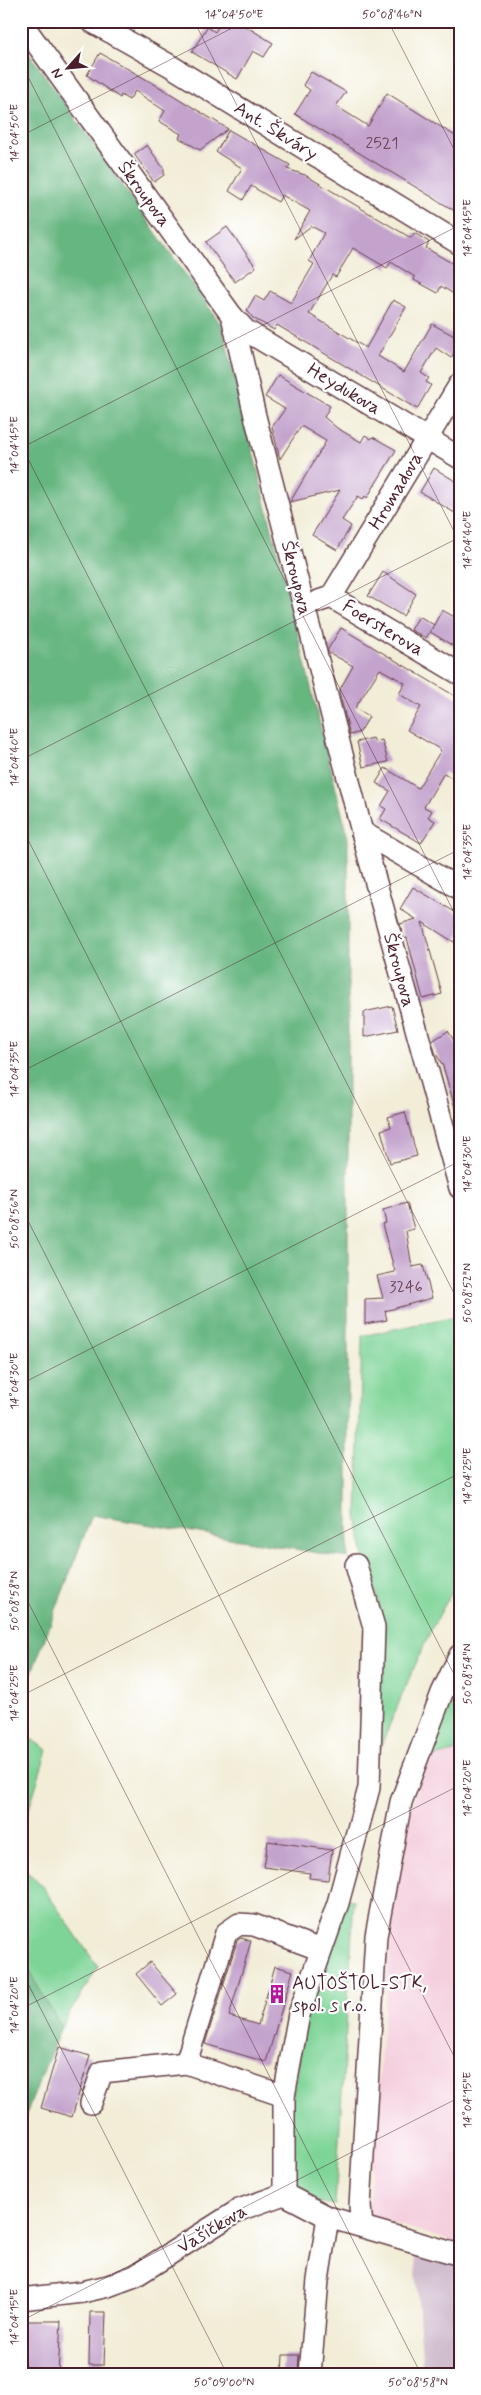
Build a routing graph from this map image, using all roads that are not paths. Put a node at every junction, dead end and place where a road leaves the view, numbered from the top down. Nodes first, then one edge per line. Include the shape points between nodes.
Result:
1 (90, 21) edge
2 (21, 22) edge
3 (460, 244) edge
4 (232, 316) junction
5 (460, 384) edge
6 (427, 439) junction
7 (460, 458) edge
8 (331, 597) junction
9 (304, 606) junction
10 (460, 674) edge
11 (362, 832) junction
12 (460, 889) edge
13 (460, 1188) edge
14 (356, 1565) dead end
15 (460, 1655) edge
16 (321, 1950) junction
17 (186, 2064) junction
18 (284, 2096) junction
19 (92, 2103) dead end
20 (284, 2194) junction
21 (328, 2217) junction
22 (362, 2225) junction
23 (460, 2254) edge
24 (21, 2299) edge
25 (310, 2374) edge

1 - 3 street, Ant. Škváry via 168,65
2 - 4 street, Škroupova
4 - 6 street, Heydukova via 245,330
4 - 9 street, Škroupova
5 - 6 street, Hromadova
6 - 7 street, Heydukova
6 - 8 street, Hromadova
8 - 9 street, Foersterova
8 - 10 street, Foersterova
9 - 11 street, Škroupova
11 - 12 street
11 - 13 street, Škroupova
14 - 16 street via 374,1627 369,1788 338,1903
15 - 22 street via 442,1693 401,1802 376,1936 360,2206
16 - 17 street via 254,1925 239,1924 226,1932
16 - 18 street via 299,2014
17 - 18 street
17 - 19 street via 102,2072
18 - 20 street
20 - 21 street
20 - 24 street, Vašíčkova via 239,2210 135,2276 82,2292
21 - 22 street
21 - 25 street via 318,2280
22 - 23 street

